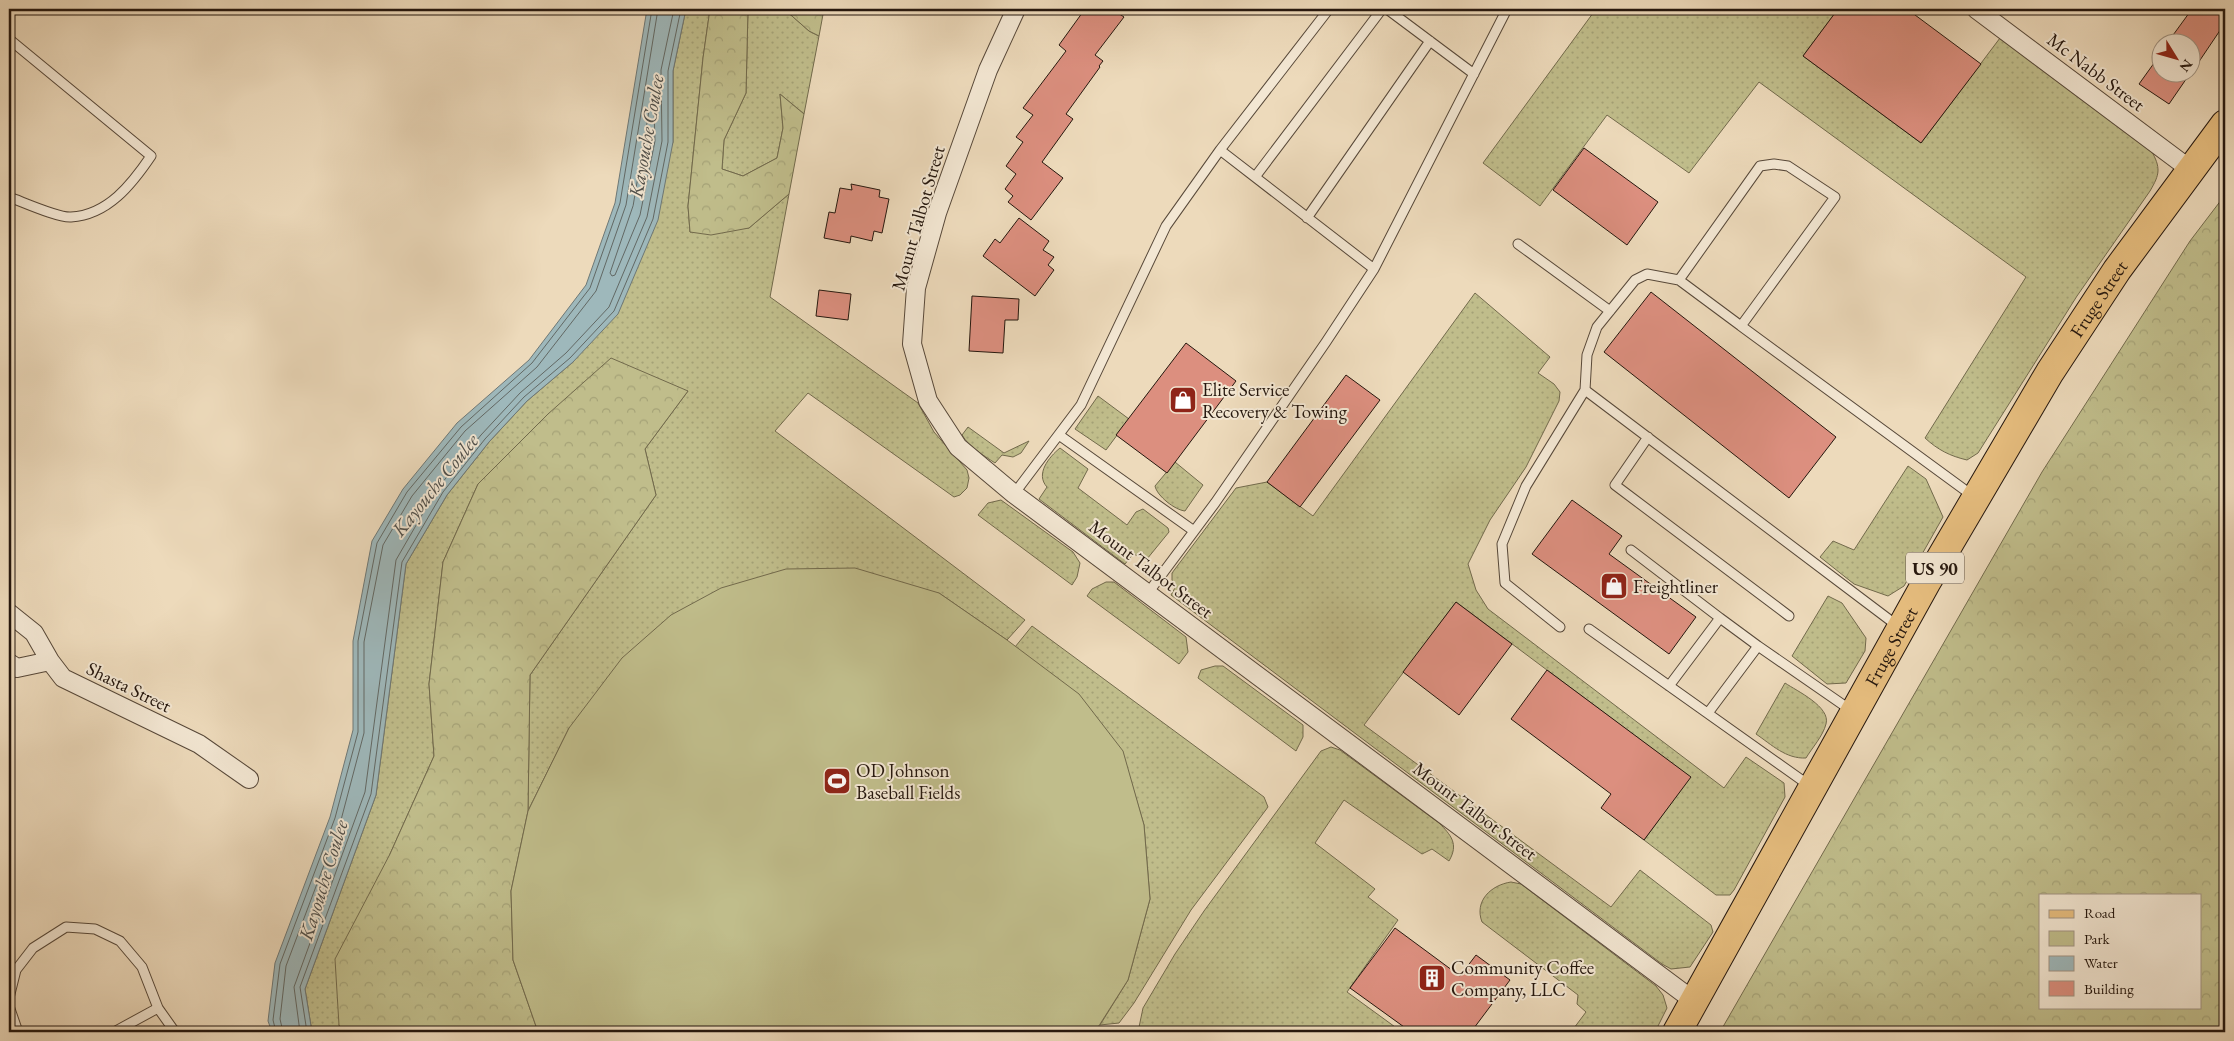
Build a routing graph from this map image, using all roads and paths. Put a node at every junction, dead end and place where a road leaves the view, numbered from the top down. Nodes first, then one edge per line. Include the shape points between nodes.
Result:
1 (1016, 9) edge
2 (1329, 9) edge
3 (1382, 9) edge
4 (1387, 9) edge
5 (1507, 9) edge
6 (1976, 9) edge
7 (9, 39) edge
8 (1430, 41) junction
9 (1474, 74) junction
10 (2225, 124) edge
11 (1220, 150) junction
12 (2191, 170) junction
13 (1255, 177) junction
14 (9, 196) edge
15 (1307, 218) junction
16 (1518, 244) dead end
17 (1374, 269) junction
18 (1679, 280) junction
19 (1610, 310) junction
20 (1741, 326) junction
21 (1585, 390) junction
22 (1059, 435) junction
23 (1648, 437) junction
24 (1014, 494) junction
25 (1976, 497) junction
26 (1194, 531) junction
27 (1631, 550) dead end
28 (1148, 593) junction
29 (9, 613) edge
30 (1789, 616) dead end
31 (1720, 618) junction
32 (1560, 627) dead end
33 (1589, 629) dead end
34 (1902, 629) junction
35 (1758, 646) junction
36 (50, 661) junction
37 (9, 663) edge
38 (1669, 686) junction
39 (1708, 713) junction
40 (1854, 713) junction
41 (249, 780) dead end
42 (1812, 788) junction
43 (9, 998) edge
44 (1694, 1001) junction
45 (9, 1006) edge
46 (158, 1008) junction
47 (18, 1032) edge
48 (114, 1032) edge
49 (175, 1032) edge
50 (1677, 1032) edge

1 - 24 street, Mount Talbot Street via 988,70 937,213 916,288 912,344 928,401 958,447
2 - 11 lane
3 - 13 lane
4 - 8 lane
5 - 9 lane
6 - 12 street, Mc Nabb Street
7 - 14 lane via 151,156 132,184 103,209 70,217
8 - 9 lane
8 - 15 lane
9 - 17 lane
10 - 12 main road, Fruge Street / US 90
11 - 13 lane
11 - 22 lane via 1166,226 1081,405
12 - 25 main road, Fruge Street / US 90 via 2086,315
13 - 15 lane
15 - 17 lane
16 - 19 lane
17 - 26 lane
18 - 19 lane via 1647,274 1635,280
18 - 20 lane
18 - 20 lane via 1760,166 1788,166 1835,197
19 - 21 lane via 1597,327 1586,355
20 - 25 lane
21 - 23 lane
21 - 32 lane via 1526,486 1502,544 1505,583
22 - 24 lane
22 - 26 lane
23 - 30 lane via 1614,485
23 - 34 lane
24 - 28 street, Mount Talbot Street
25 - 34 main road, Fruge Street / US 90
26 - 28 lane
27 - 31 lane
28 - 44 street, Mount Talbot Street
29 - 36 street, Shasta Street via 34,633
31 - 35 lane
31 - 38 lane
33 - 38 lane
34 - 40 main road, Fruge Street / US 90
35 - 39 lane
35 - 40 lane
36 - 37 street via 17,668
36 - 41 street, Shasta Street via 63,678 199,744
38 - 39 lane
39 - 42 lane
40 - 42 main road, Fruge Street / US 90
42 - 44 main road, Fruge Street / US 90
43 - 46 lane via 16,970 34,948 66,927 95,929 120,941 142,967
44 - 50 main road, Fruge Street / US 90
45 - 47 lane
46 - 48 lane
46 - 49 lane

